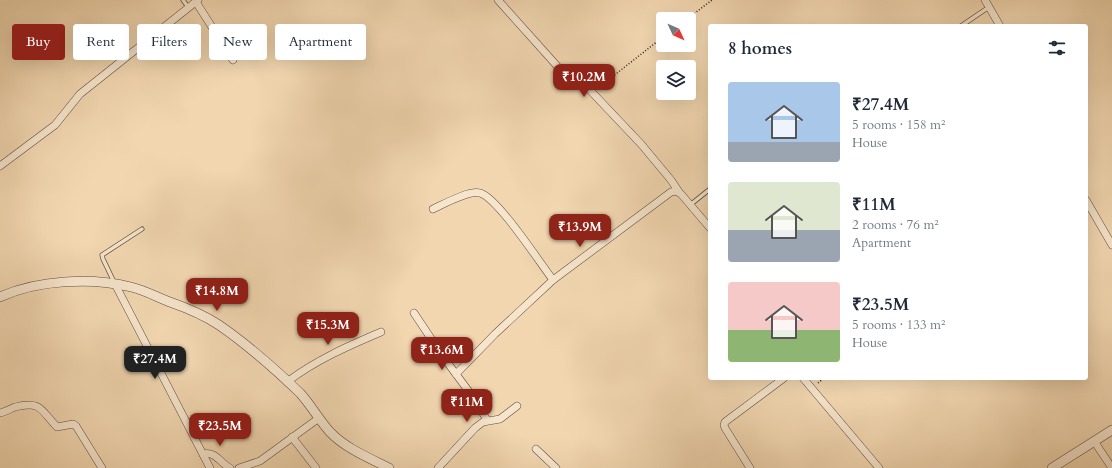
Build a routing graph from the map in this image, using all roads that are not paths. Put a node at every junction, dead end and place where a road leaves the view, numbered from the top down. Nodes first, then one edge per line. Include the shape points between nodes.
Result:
1 (183, 0) edge
2 (498, 0) edge
3 (985, 0) edge
4 (197, 1) edge
5 (989, 7) junction
6 (189, 8) junction
7 (211, 24) edge
8 (964, 24) edge
9 (999, 24) edge
10 (0, 166) edge
11 (679, 192) junction
12 (708, 192) edge
13 (1088, 203) edge
14 (690, 205) junction
15 (433, 209) dead end
16 (708, 226) edge
17 (142, 229) dead end
18 (1112, 245) edge
19 (553, 280) junction
20 (116, 284) junction
21 (0, 297) edge
22 (414, 313) dead end
23 (381, 332) dead end
24 (456, 374) junction
25 (781, 380) edge
26 (804, 380) edge
27 (287, 382) junction
28 (517, 406) dead end
29 (0, 413) edge
30 (319, 418) junction
31 (487, 420) junction
32 (1112, 430) edge
33 (292, 437) junction
34 (1094, 441) junction
35 (536, 449) dead end
36 (203, 454) junction
37 (102, 468) edge
38 (210, 468) edge
39 (230, 468) edge
40 (239, 468) edge
41 (316, 468) edge
42 (388, 468) edge
43 (438, 468) edge
44 (556, 468) edge
45 (750, 468) edge
46 (879, 468) edge
47 (1052, 468) edge
48 (1112, 468) edge

1 - 6 lane
2 - 11 street via 558,67 565,74 581,82 641,144
3 - 5 street
4 - 6 street
4 - 7 street
5 - 8 lane
5 - 9 street
6 - 10 street via 80,94 55,124
11 - 14 street
11 - 19 street via 671,192
12 - 14 lane
13 - 18 street
14 - 16 street
15 - 19 street via 468,194 479,192 485,195 504,213
17 - 20 lane via 102,255
19 - 24 street
20 - 21 street via 64,282 12,291
20 - 27 street via 182,306 218,324
20 - 36 street
22 - 24 street
23 - 27 street via 317,362
24 - 31 street
25 - 45 street via 725,422 725,428
26 - 46 street
27 - 30 street
28 - 31 street via 500,419
29 - 37 street via 27,404 36,405 57,427 73,424
30 - 33 street
30 - 42 street via 330,432 345,444
31 - 43 street via 475,428
32 - 34 street
33 - 40 street via 260,461
33 - 41 street
34 - 47 street
34 - 48 street
35 - 44 street
36 - 38 street
36 - 39 street via 213,454

